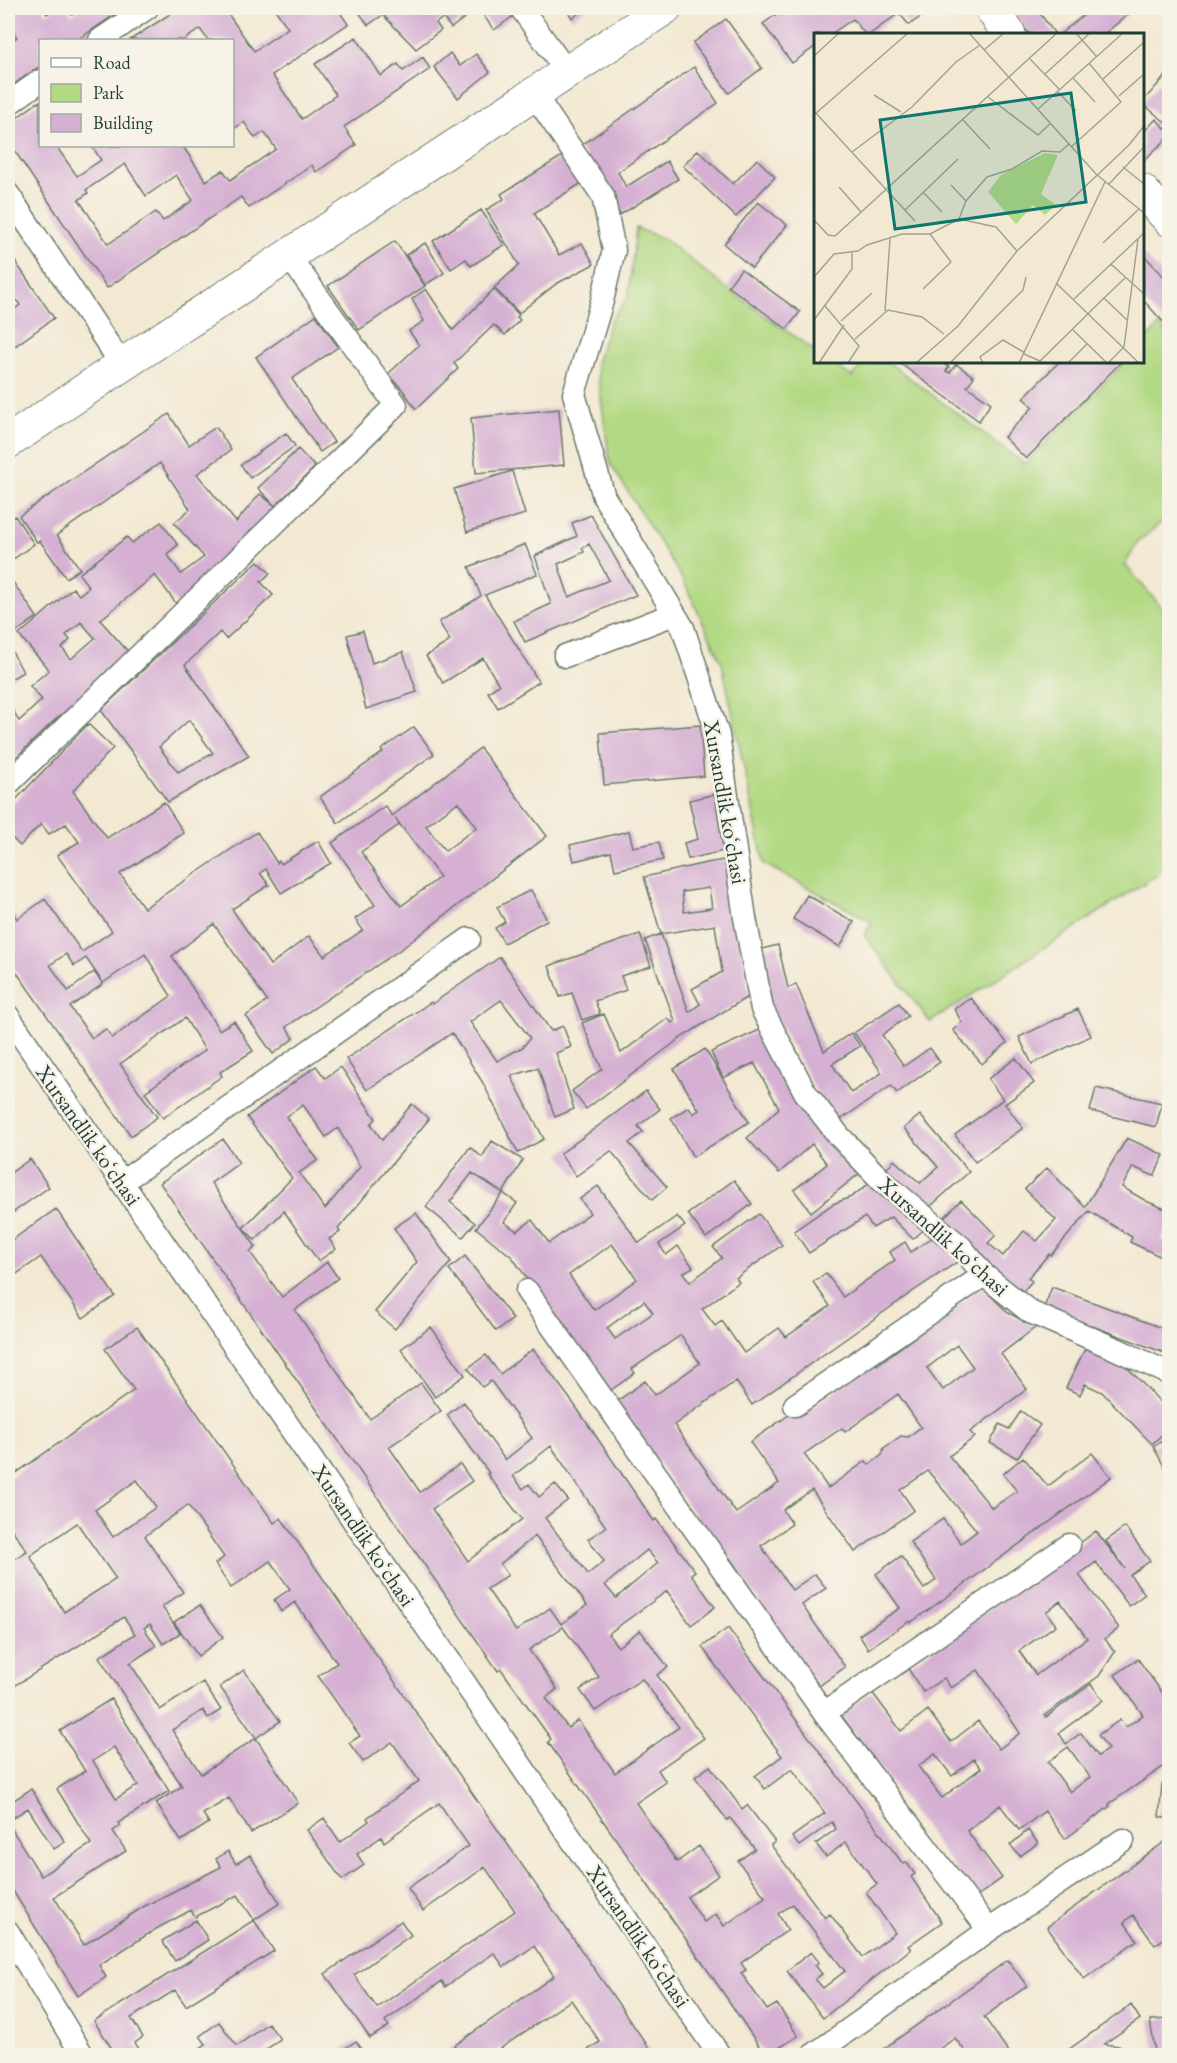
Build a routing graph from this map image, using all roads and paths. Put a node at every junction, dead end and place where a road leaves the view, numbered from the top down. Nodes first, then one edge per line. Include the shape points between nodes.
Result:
1 (147, 8) edge
2 (521, 8) edge
3 (665, 8) edge
4 (992, 8) edge
5 (1008, 33) edge
6 (101, 39) edge
7 (567, 72) junction
8 (39, 82) edge
9 (534, 94) junction
10 (8, 104) edge
11 (1144, 192) edge
12 (8, 194) edge
13 (1170, 220) edge
14 (288, 255) junction
15 (122, 364) junction
16 (8, 442) edge
17 (674, 614) junction
18 (565, 656) dead end
19 (8, 784) edge
20 (469, 939) dead end
21 (8, 1016) edge
22 (122, 1182) junction
23 (984, 1275) junction
24 (527, 1291) dead end
25 (1168, 1372) edge
26 (795, 1405) dead end
27 (1069, 1545) dead end
28 (824, 1713) junction
29 (1123, 1840) dead end
30 (989, 1930) junction
31 (8, 1932) edge
32 (83, 2055) edge
33 (720, 2055) edge
34 (812, 2055) edge

1 - 6 street
2 - 7 street
3 - 7 main road
4 - 5 main road
7 - 9 main road
8 - 10 street
9 - 14 main road
9 - 17 street, Xursandlik koʻchasi via 603,196 614,250 574,394 604,496
11 - 13 main road
12 - 15 street
14 - 15 main road
14 - 19 street via 396,405
15 - 16 main road
17 - 18 street
17 - 23 street, Xursandlik koʻchasi via 683,628 718,735 762,1009 805,1092 839,1136 883,1182 961,1247
20 - 22 street
21 - 22 street, Xursandlik koʻchasi
22 - 33 street, Xursandlik koʻchasi
23 - 25 street, Xursandlik koʻchasi via 1030,1312
23 - 26 street
24 - 28 street
27 - 28 street
28 - 30 street
29 - 30 street
30 - 34 street
31 - 32 street

